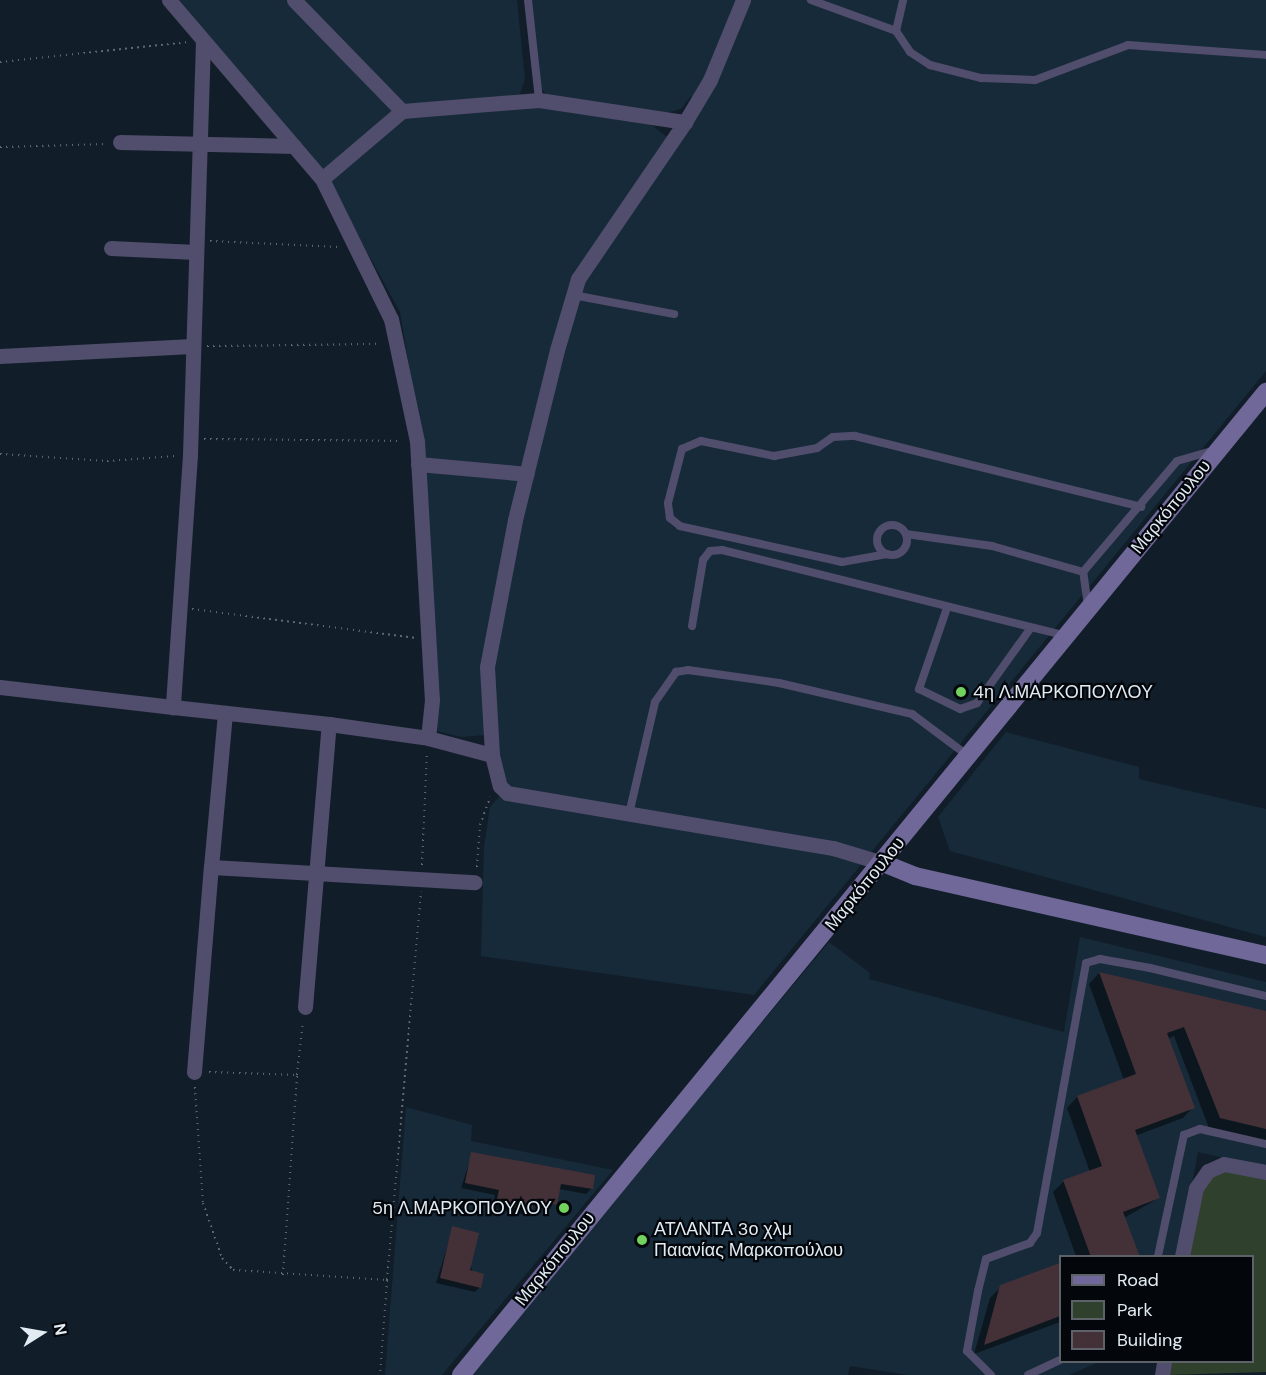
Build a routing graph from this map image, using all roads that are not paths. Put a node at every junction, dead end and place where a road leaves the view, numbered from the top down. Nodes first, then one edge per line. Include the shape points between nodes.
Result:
1 (170, 0) edge
2 (294, 0) edge
3 (528, 0) edge
4 (743, 0) edge
5 (811, 0) edge
6 (903, 0) edge
7 (896, 31) junction
8 (203, 41) junction
9 (1266, 55) edge
10 (539, 100) junction
11 (402, 111) junction
12 (685, 122) junction
13 (120, 142) road end
14 (200, 145) junction
15 (294, 146) junction
16 (322, 179) junction
17 (196, 246) junction
18 (111, 248) dead end
19 (573, 295) junction
20 (674, 314) dead end
21 (192, 346) junction
22 (0, 356) edge
23 (1265, 395) edge
24 (1219, 449) junction
25 (417, 464) junction
26 (527, 474) junction
27 (1141, 507) junction
28 (906, 534) junction
29 (887, 554) junction
30 (1083, 572) junction
31 (947, 608) junction
32 (1089, 610) junction
33 (692, 626) dead end
34 (1030, 629) junction
35 (1068, 636) junction
36 (0, 687) edge
37 (173, 707) junction
38 (225, 713) junction
39 (328, 724) junction
40 (428, 738) junction
41 (492, 755) junction
42 (968, 756) junction
43 (629, 814) junction
44 (883, 863) junction
45 (211, 867) junction
46 (317, 876) junction
47 (475, 882) road end
48 (1266, 955) edge
49 (1266, 996) edge
50 (305, 1007) road end
51 (194, 1072) road end
52 (1266, 1144) edge
53 (1266, 1172) edge
54 (1158, 1255) edge
55 (1182, 1255) edge
56 (1059, 1360) edge
57 (461, 1375) edge
58 (991, 1375) edge
59 (1028, 1375) edge

1 - 8 street
2 - 11 street
3 - 10 lane
4 - 12 street via 710,80
5 - 7 lane
6 - 7 lane
7 - 9 lane via 910,52 930,65 981,78 1035,80 1128,45
8 - 14 street
8 - 15 street
10 - 11 street
10 - 12 street
11 - 16 street
12 - 19 street via 578,279
13 - 14 street
14 - 15 street
14 - 17 street
15 - 16 street
16 - 25 street via 399,343 417,441
17 - 18 street
17 - 21 street
19 - 20 lane
19 - 26 street
21 - 22 street
21 - 37 street via 190,455
23 - 24 main road, Μαρκόπουλου
24 - 27 lane via 1177,461
24 - 32 main road, Μαρκόπουλου
25 - 26 street
25 - 40 street via 432,700
26 - 41 street via 487,667
27 - 29 lane via 855,436 833,437 817,448 774,456 701,441 682,449 668,503 670,518 680,526 842,562
27 - 30 lane
28 - 29 lane via 901,552
28 - 29 lane via 894,525 881,530 877,544
28 - 30 lane via 992,546
30 - 32 lane
31 - 33 lane via 722,550 710,551 703,560
31 - 34 lane
31 - 34 lane via 919,689 960,709 977,703
32 - 35 main road, Μαρκόπουλου
34 - 35 lane
35 - 42 main road, Μαρκόπουλου
36 - 37 street
37 - 38 street
38 - 39 street
38 - 45 street
39 - 40 street
39 - 46 street
40 - 41 street
41 - 43 street via 500,786 507,793
42 - 43 lane via 912,714 779,683 688,670 676,672 655,702
42 - 44 main road, Μαρκόπουλου
43 - 44 street via 832,848
44 - 48 main road via 915,876
44 - 57 main road, Μαρκόπουλου
45 - 46 street
45 - 51 street
46 - 47 street
46 - 50 street
49 - 58 lane via 1150,968 1100,959 1086,963 1037,1233 1030,1243 986,1259 976,1300 967,1351
52 - 54 lane via 1200,1129 1184,1135
53 - 55 street via 1224,1164 1208,1171 1196,1188
56 - 59 lane

